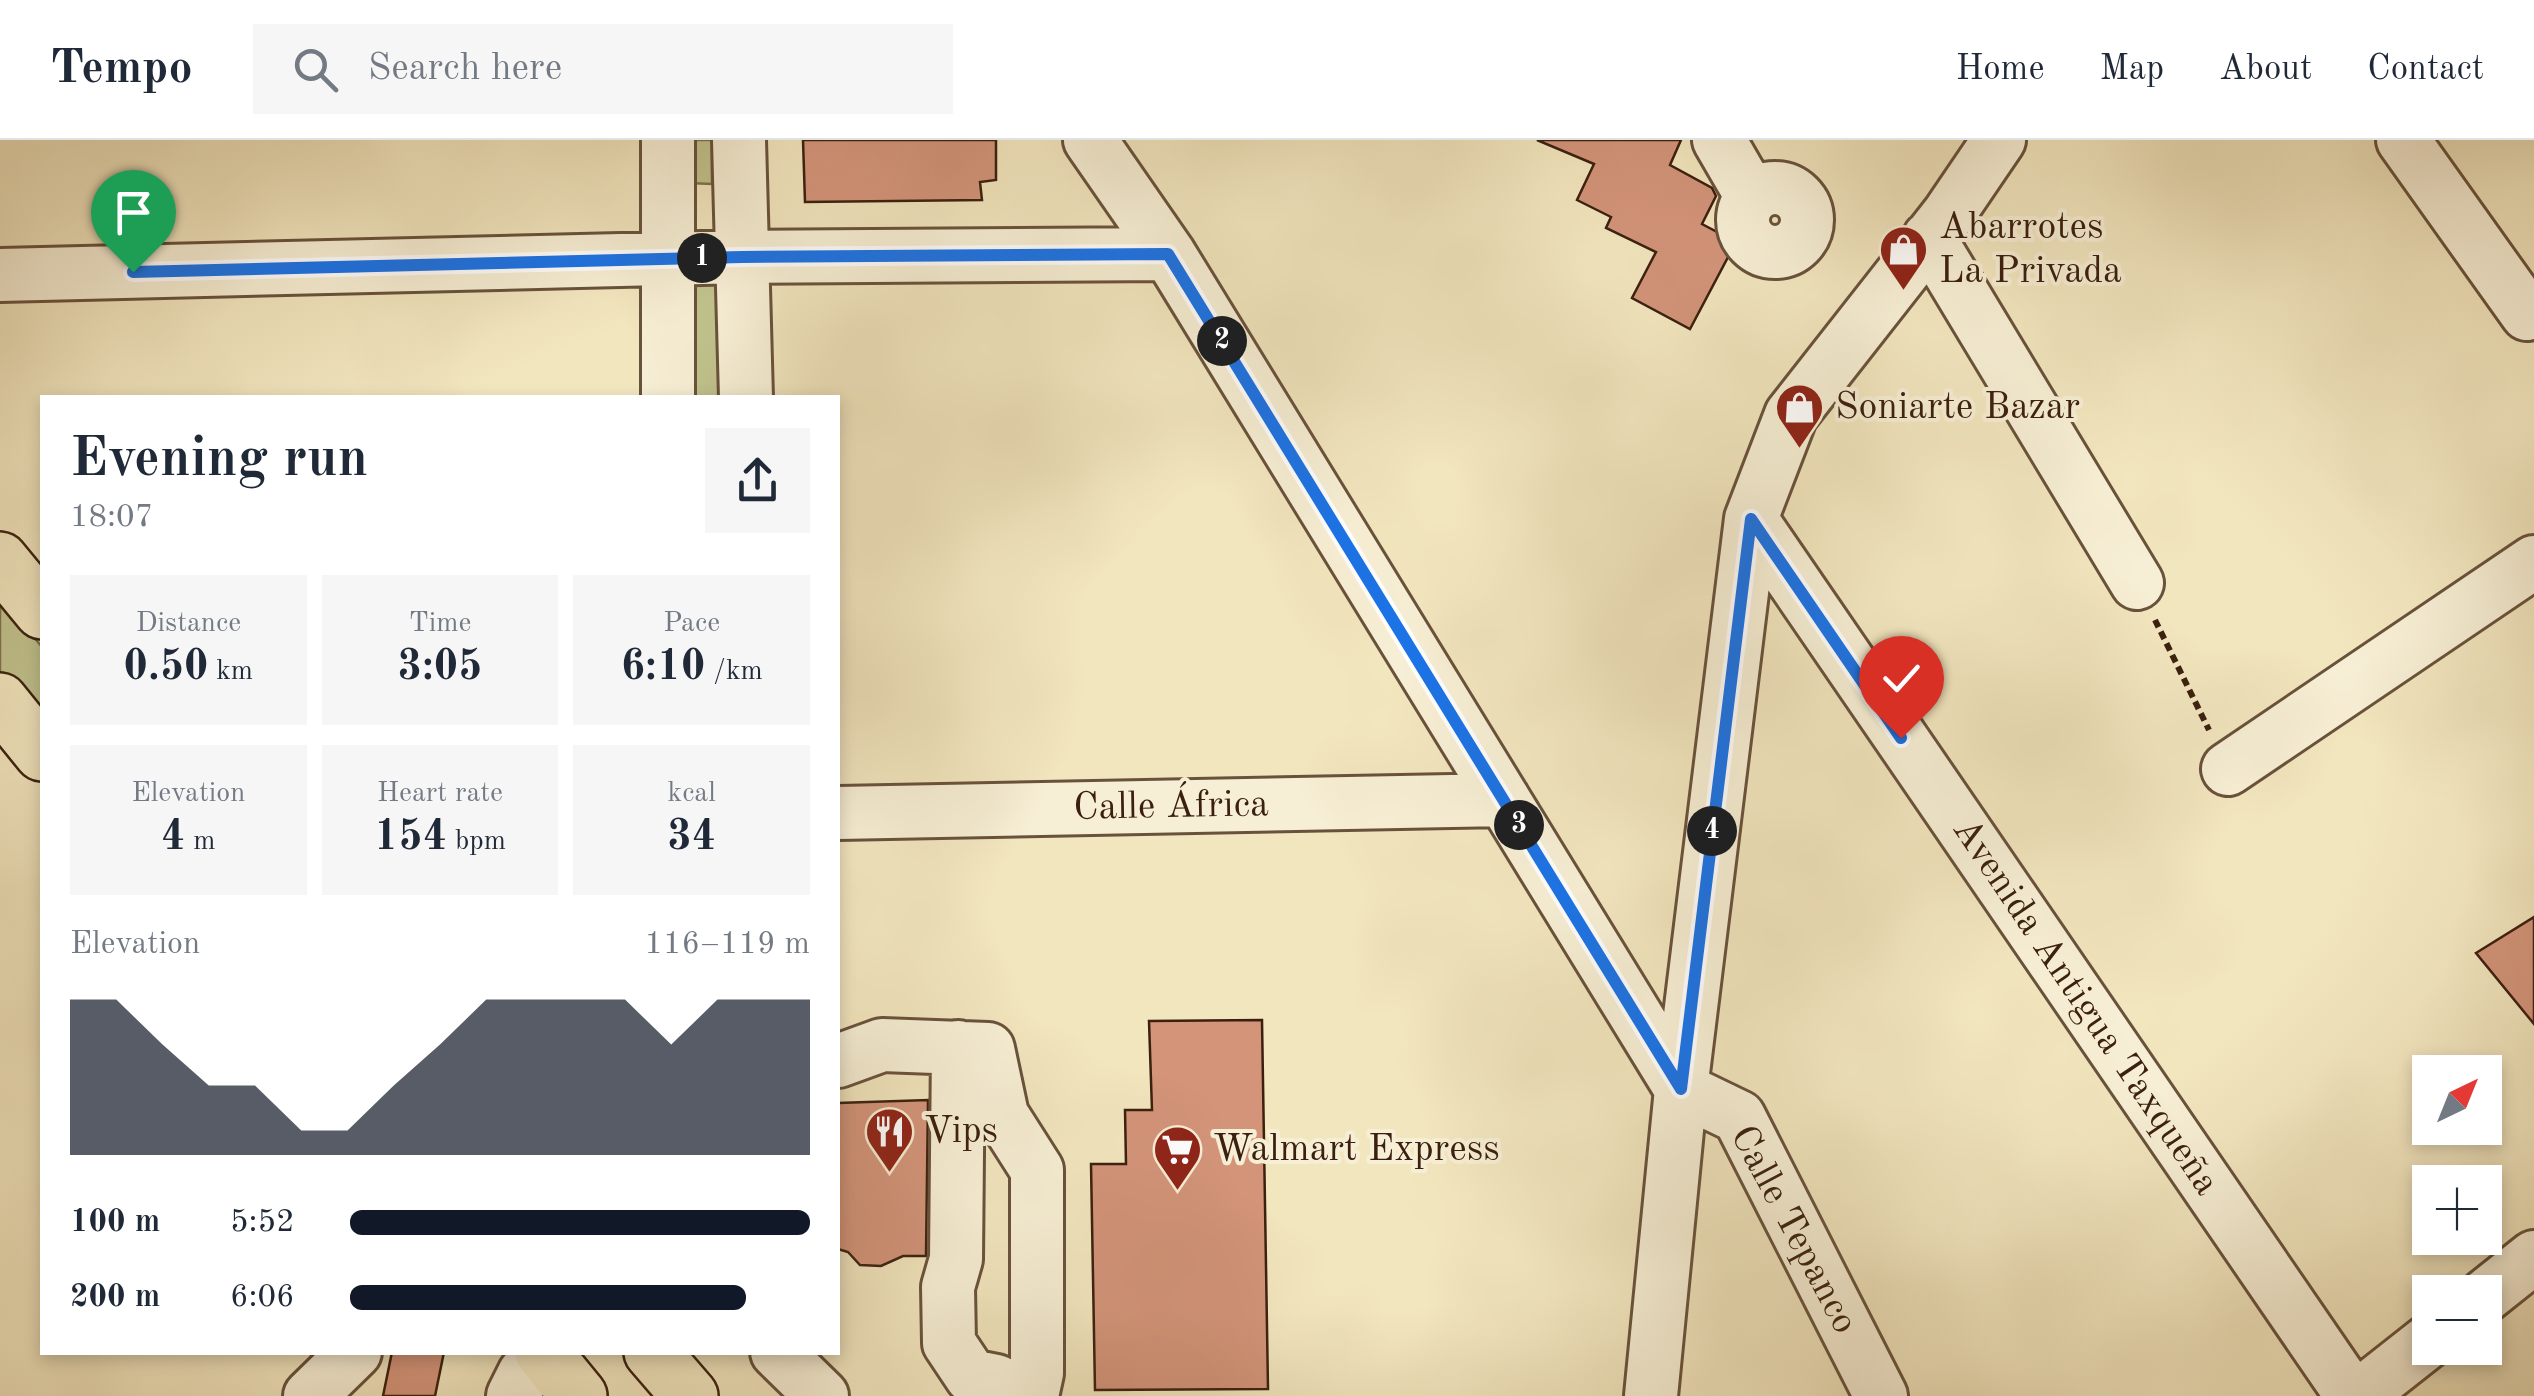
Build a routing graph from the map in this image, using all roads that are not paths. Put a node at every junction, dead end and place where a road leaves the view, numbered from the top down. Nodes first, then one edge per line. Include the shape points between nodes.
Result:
1 (668, 140) edge
2 (739, 140) edge
3 (1090, 140) edge
4 (1719, 140) edge
5 (2000, 140) edge
6 (2403, 140) edge
7 (1752, 197) dead end
8 (1929, 238) junction
9 (1168, 254) junction
10 (742, 257) junction
11 (666, 259) junction
12 (0, 275) edge
13 (2534, 310) edge
14 (668, 395) edge
15 (746, 395) edge
16 (1751, 519) junction
17 (0, 560) edge
18 (2534, 562) edge
19 (2137, 583) road end
20 (40, 609) edge
21 (0, 701) edge
22 (40, 750) edge
23 (2228, 769) road end
24 (1504, 800) junction
25 (840, 813) edge
26 (852, 1044) edge
27 (958, 1047) junction
28 (1681, 1089) junction
29 (2534, 1257) edge
30 (2502, 1282) edge
31 (2412, 1354) edge
32 (351, 1355) edge
33 (540, 1355) edge
34 (545, 1355) edge
35 (655, 1355) edge
36 (782, 1355) edge
37 (812, 1379) edge
38 (1014, 1392) edge
39 (310, 1396) edge
40 (514, 1396) edge
41 (579, 1396) edge
42 (690, 1396) edge
43 (1651, 1396) edge
44 (1881, 1396) edge
45 (2356, 1396) edge

1 - 11 street
2 - 10 street
3 - 9 street
4 - 7 street
5 - 8 street
6 - 13 street via 2527,314
8 - 16 street via 1791,415
8 - 19 street
9 - 10 street
9 - 24 street
10 - 11 street
10 - 15 street
11 - 12 street
11 - 14 street
16 - 28 street
16 - 45 street, Avenida Antigua Taxqueña
17 - 20 main road
18 - 23 street
21 - 22 main road
24 - 25 street, Calle África
24 - 28 street
26 - 27 street
27 - 38 street via 950,1343 971,1376
27 - 38 street via 988,1048 1002,1116 1037,1170 1037,1373
28 - 43 street
28 - 44 street, Calle Tepanco via 1739,1117
29 - 30 street
31 - 45 street
32 - 39 street
33 - 40 street
34 - 41 main road
35 - 42 main road
36 - 37 street

